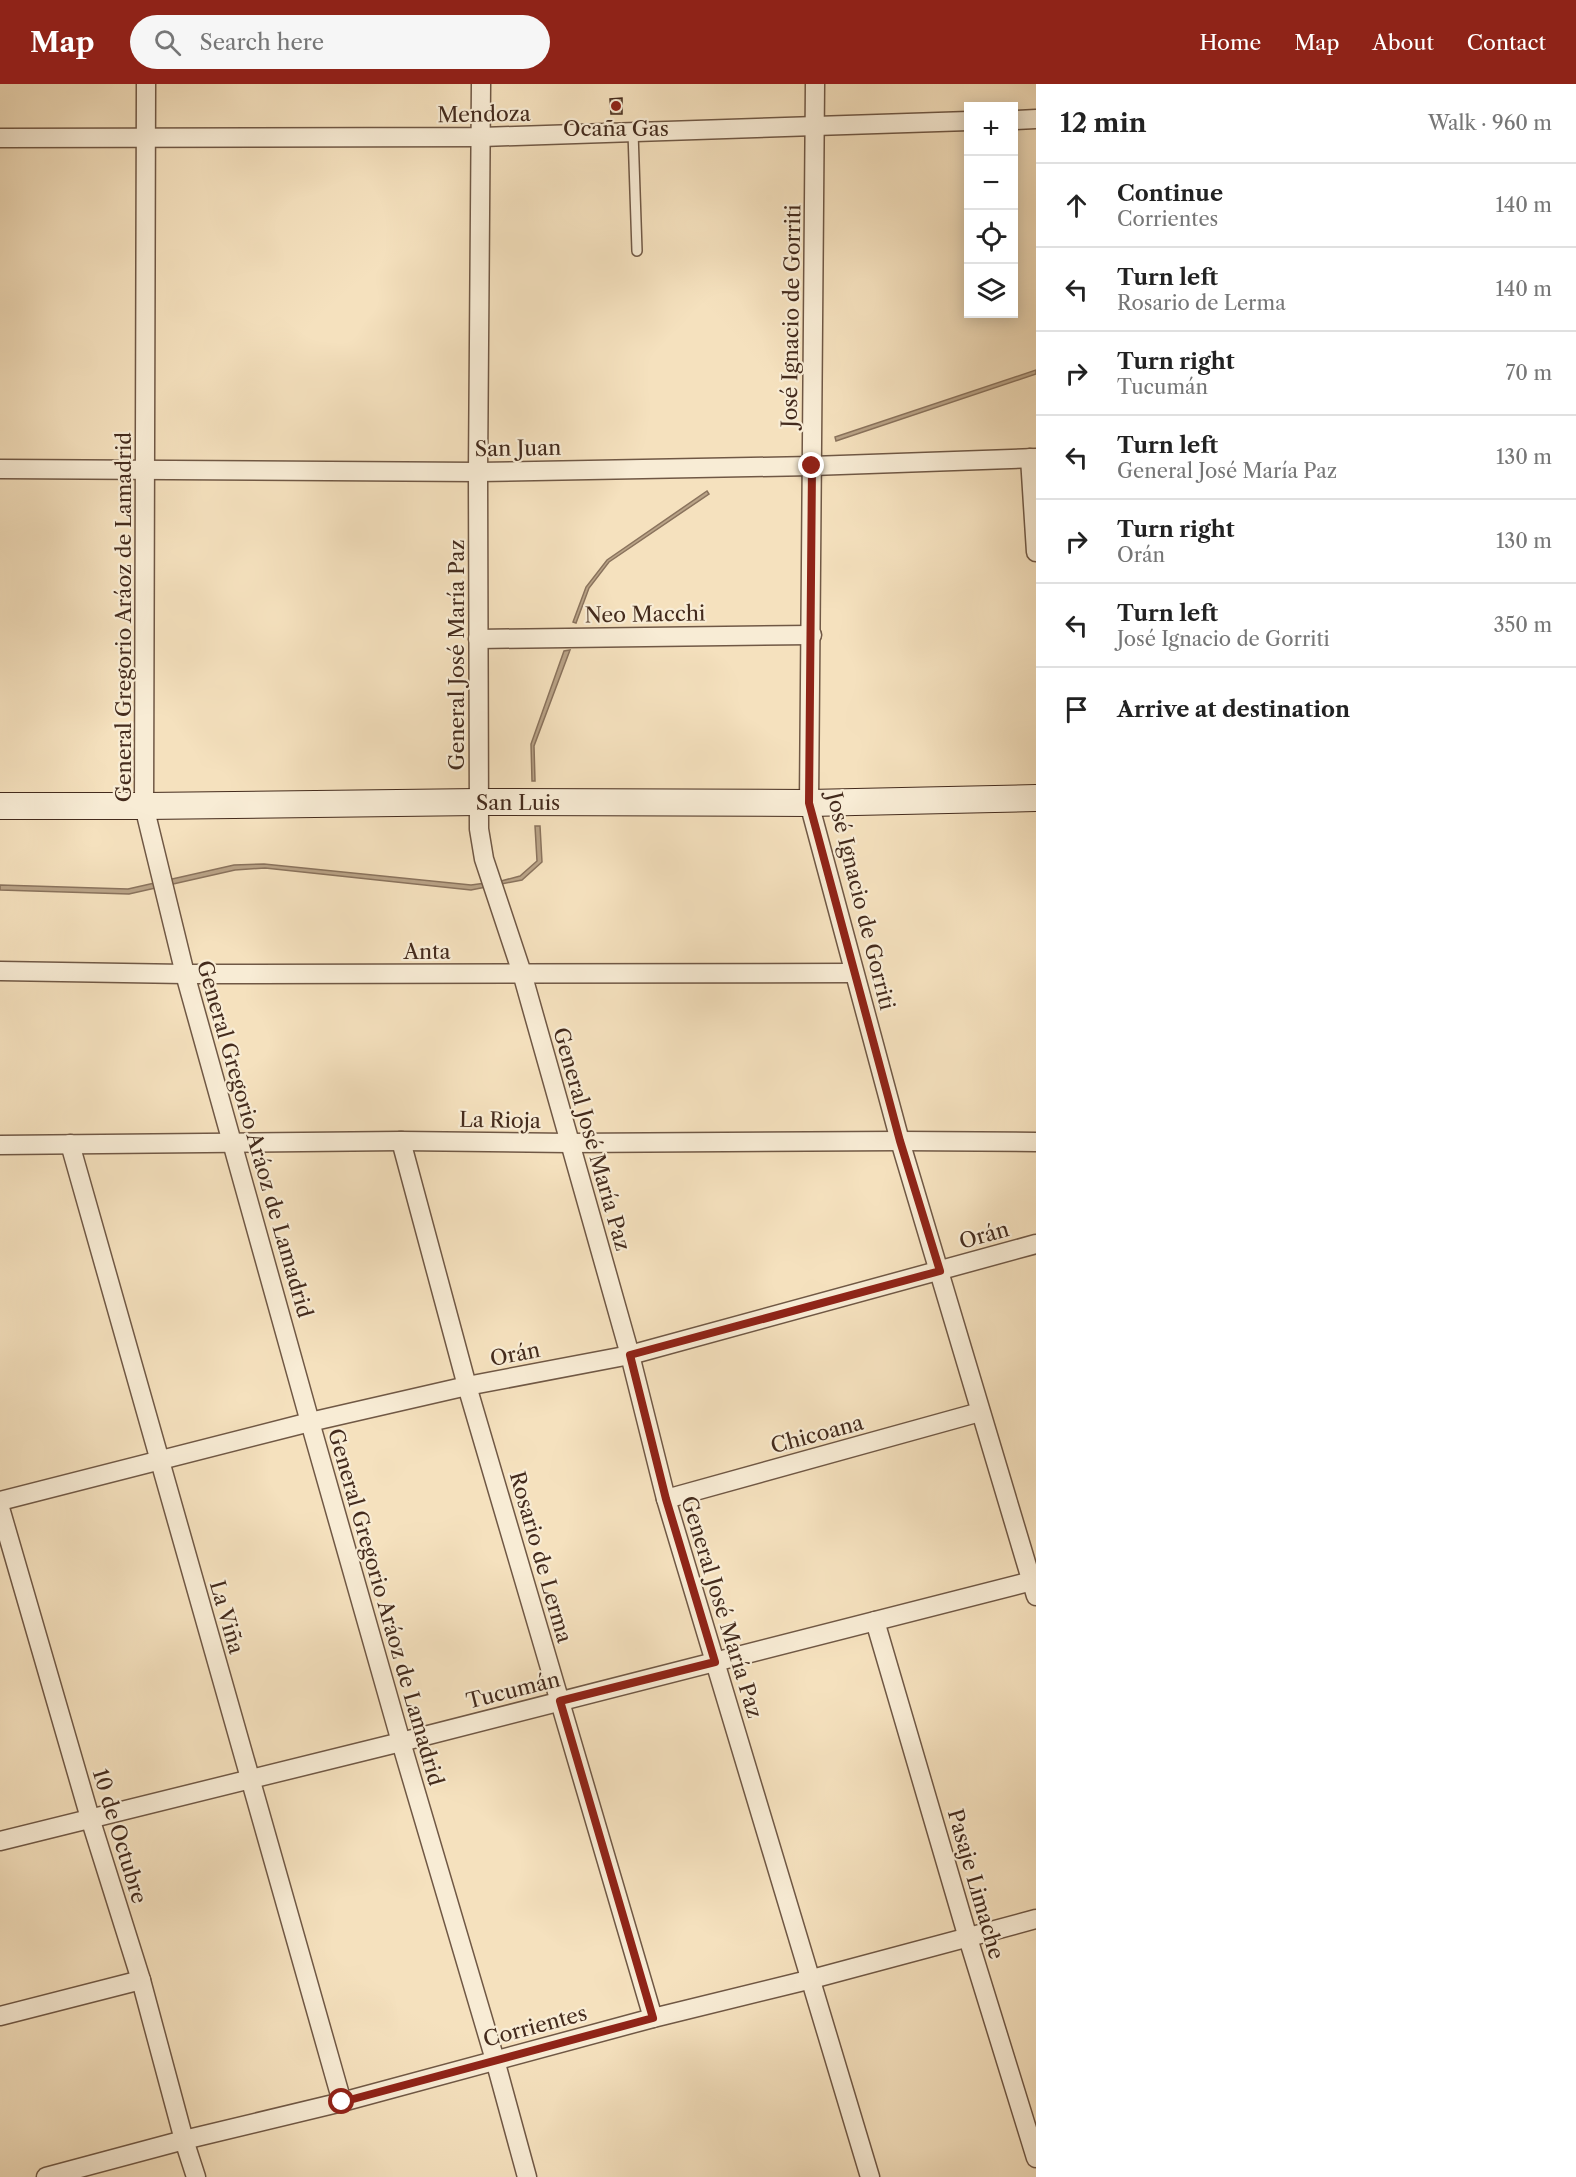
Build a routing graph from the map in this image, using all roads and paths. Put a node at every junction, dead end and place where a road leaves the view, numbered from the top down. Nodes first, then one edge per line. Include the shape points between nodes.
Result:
1 (146, 84) edge
2 (481, 84) edge
3 (815, 84) edge
4 (1018, 120) edge
5 (1036, 120) edge
6 (964, 121) edge
7 (816, 125) junction
8 (633, 132) junction
9 (482, 137) junction
10 (0, 138) edge
11 (146, 138) junction
12 (637, 251) dead end
13 (1033, 458) edge
14 (812, 466) junction
15 (0, 469) edge
16 (145, 470) junction
17 (478, 472) junction
18 (1036, 552) edge
19 (812, 635) junction
20 (478, 639) junction
21 (1036, 798) edge
22 (479, 802) junction
23 (809, 803) junction
24 (0, 806) edge
25 (144, 806) junction
26 (0, 971) edge
27 (522, 973) junction
28 (854, 973) junction
29 (185, 974) junction
30 (401, 1141) junction
31 (900, 1141) junction
32 (233, 1142) junction
33 (1036, 1142) edge
34 (569, 1143) junction
35 (70, 1144) junction
36 (0, 1145) edge
37 (1036, 1244) edge
38 (940, 1271) junction
39 (630, 1355) junction
40 (467, 1386) junction
41 (980, 1412) junction
42 (310, 1422) junction
43 (158, 1459) junction
44 (666, 1499) junction
45 (0, 1500) edge
46 (0, 1508) edge
47 (1035, 1586) edge
48 (875, 1621) junction
49 (715, 1662) junction
50 (560, 1701) junction
51 (401, 1742) junction
52 (250, 1778) junction
53 (90, 1818) junction
54 (0, 1841) edge
55 (1036, 1919) edge
56 (968, 1938) junction
57 (812, 1979) junction
58 (141, 1980) junction
59 (0, 2016) edge
60 (653, 2018) junction
61 (495, 2060) junction
62 (342, 2102) junction
63 (184, 2140) junction
64 (1036, 2158) edge
65 (46, 2177) edge
66 (196, 2177) edge
67 (527, 2177) edge
68 (870, 2177) edge

1 - 11 street, General Gregorio Aráoz de Lamadrid
2 - 9 street, General José María Paz
3 - 7 street, José Ignacio de Gorriti
4 - 5 street
6 - 7 street, Mendoza
7 - 8 street, Mendoza
7 - 14 street, José Ignacio de Gorriti
8 - 9 street, Mendoza
8 - 12 lane
9 - 11 street, Mendoza
9 - 17 street, General José María Paz
10 - 11 street, Mendoza
11 - 16 street, General Gregorio Aráoz de Lamadrid
13 - 14 street, San Juan
13 - 18 street
14 - 17 street, San Juan
14 - 19 street, José Ignacio de Gorriti
15 - 16 street, San Juan
16 - 17 street, San Juan
16 - 25 street, General Gregorio Aráoz de Lamadrid
17 - 20 street, General José María Paz
19 - 20 street, Neo Macchi
19 - 23 street, José Ignacio de Gorriti
20 - 22 street, General José María Paz
21 - 23 street, San Luis
22 - 23 street, San Luis
22 - 25 street, San Luis
22 - 27 street, General José María Paz via 484,859
23 - 28 street, José Ignacio de Gorriti
24 - 25 street, San Luis
25 - 29 street, General Gregorio Aráoz de Lamadrid
26 - 29 street, Anta
27 - 28 street, Anta
27 - 29 street, Anta
27 - 34 street, General José María Paz
28 - 31 street, José Ignacio de Gorriti
29 - 32 street, General Gregorio Aráoz de Lamadrid
30 - 32 street, La Rioja
30 - 34 street, La Rioja
30 - 40 street, Rosario de Lerma
31 - 33 street, La Rioja
31 - 34 street, La Rioja
31 - 38 street, José Ignacio de Gorriti
32 - 35 street, La Rioja
32 - 42 street, General Gregorio Aráoz de Lamadrid
34 - 39 street, General José María Paz
35 - 36 street, La Rioja
35 - 43 street, La Viña
37 - 38 street, Orán
38 - 39 street, Orán
38 - 41 street, José Ignacio de Gorriti
39 - 40 street, Orán
39 - 44 street, General José María Paz
40 - 42 street, Orán
40 - 50 street, Rosario de Lerma
41 - 44 street, Chicoana
41 - 47 street, José Ignacio de Gorriti
42 - 43 street, Orán
42 - 51 street, General Gregorio Aráoz de Lamadrid
43 - 45 street, Orán
43 - 52 street, La Viña
44 - 49 street, General José María Paz
46 - 53 street, 10 de Octubre
47 - 48 street, Tucumán
48 - 49 street, Tucumán
48 - 56 street, Pasaje Limache
49 - 50 street, Tucumán
49 - 57 street, General José María Paz
50 - 51 street, Tucumán
50 - 60 street, Rosario de Lerma
51 - 52 street, Tucumán
51 - 61 street, General Gregorio Aráoz de Lamadrid
52 - 53 street, Tucumán
52 - 62 street, La Viña
53 - 54 street, Tucumán
53 - 58 street, 10 de Octubre
55 - 56 street, Corrientes
56 - 57 street, Corrientes
56 - 64 street, Pasaje Limache
57 - 60 street, Corrientes
57 - 68 street, General José María Paz
58 - 59 street
58 - 63 street, 10 de Octubre
60 - 61 street, Corrientes
61 - 62 street, Corrientes
61 - 67 street, General Gregorio Aráoz de Lamadrid
62 - 63 street, Corrientes
63 - 65 street, Corrientes
63 - 66 street, 10 de Octubre

